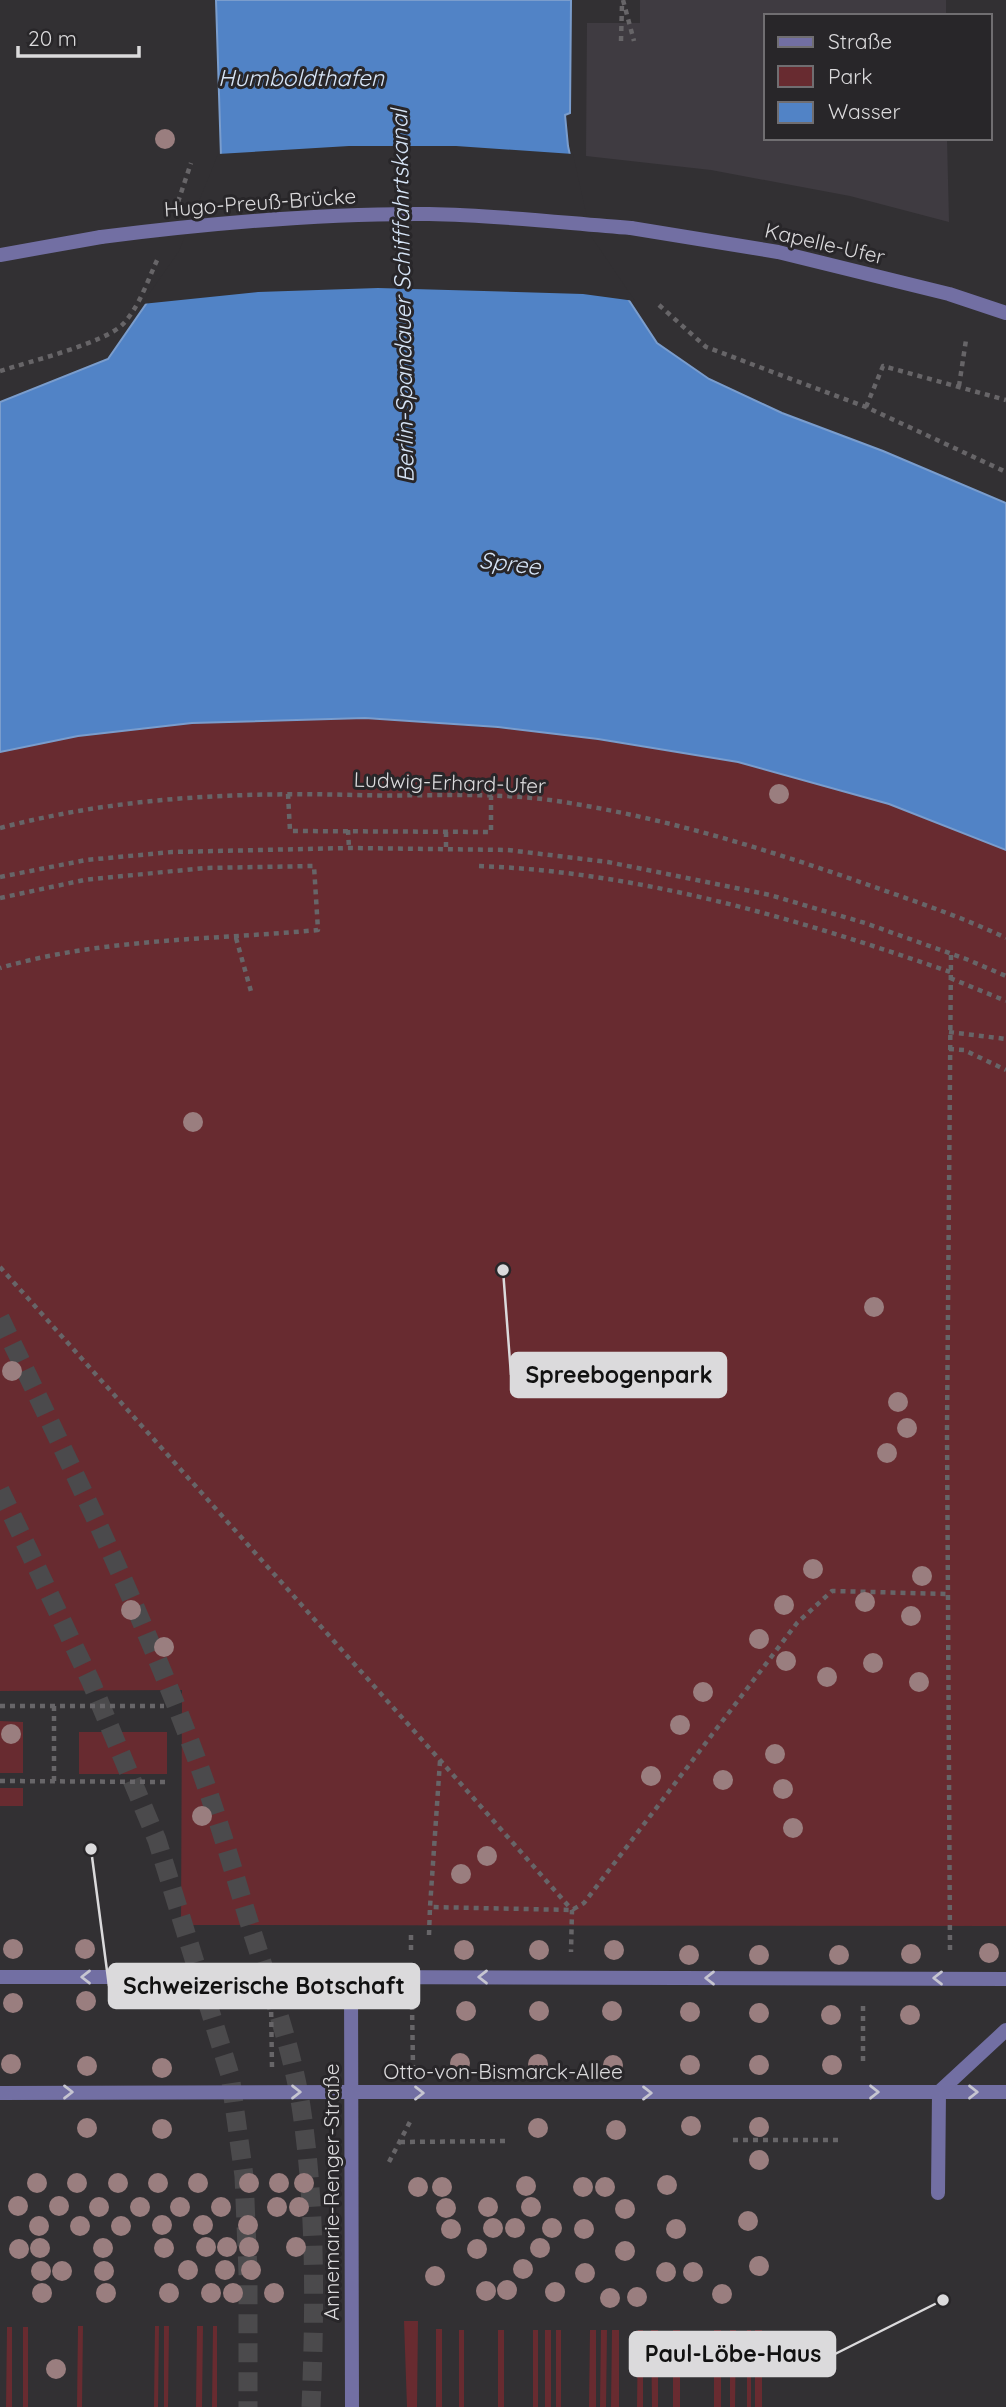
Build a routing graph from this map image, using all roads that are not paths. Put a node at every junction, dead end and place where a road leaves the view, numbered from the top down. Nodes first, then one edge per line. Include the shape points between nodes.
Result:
1 (631, 228) joint
2 (0, 255) edge
3 (1006, 313) edge
4 (0, 1977) edge
5 (351, 1977) junction
6 (1006, 1979) edge
7 (1006, 2030) edge
8 (351, 2092) junction
9 (939, 2092) junction
10 (1006, 2092) edge
11 (0, 2093) edge
12 (938, 2193) dead end
13 (352, 2407) edge

1 - 2 street, Hugo-Preuß-Brücke, bridge via 493,216 355,215 256,220 101,237
1 - 3 street, Kapelle-Ufer via 778,252
5 -> 4 street
6 -> 5 street
5 - 8 street, Annemarie-Renger-Straße
7 - 9 street
8 -> 9 street, Otto-von-Bismarck-Allee
11 -> 8 street, Otto-von-Bismarck-Allee
8 - 13 street, Annemarie-Renger-Straße
9 -> 10 street, Otto-von-Bismarck-Allee
9 - 12 street

